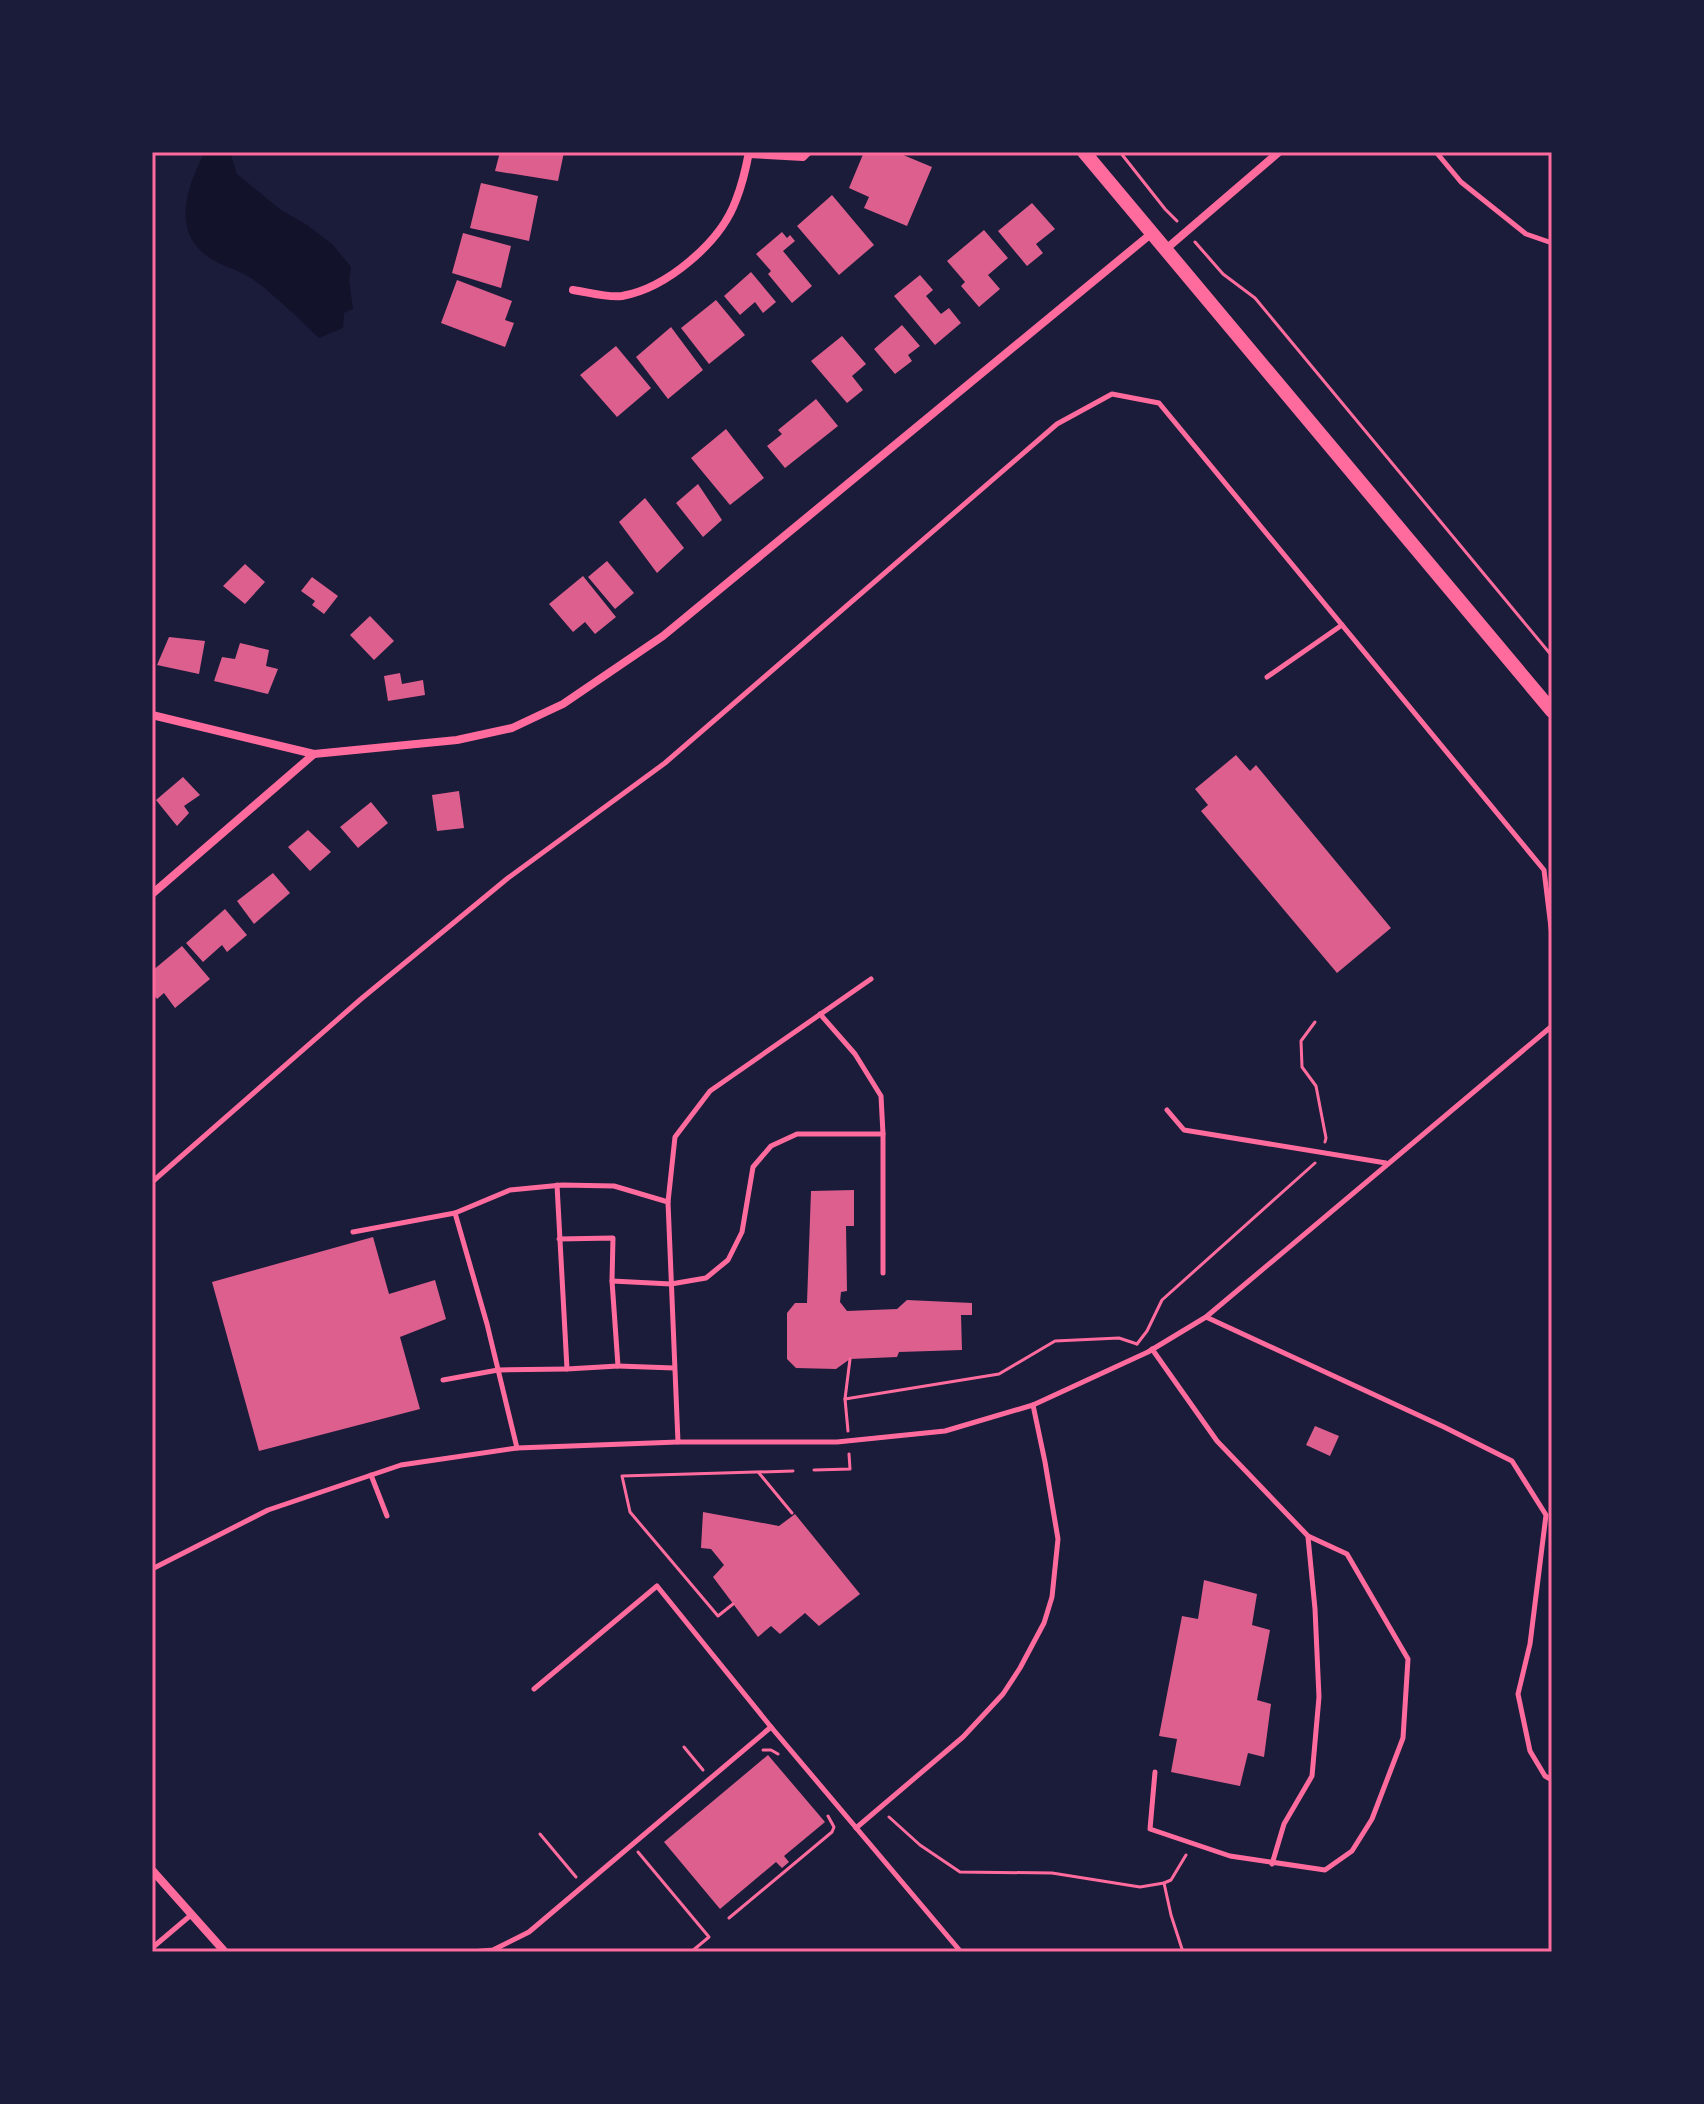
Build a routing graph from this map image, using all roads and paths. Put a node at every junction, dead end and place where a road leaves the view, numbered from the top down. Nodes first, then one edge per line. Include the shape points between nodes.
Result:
1 (808, 152) edge
2 (1084, 152) edge
3 (1120, 152) edge
4 (1279, 152) edge
5 (1436, 152) edge
6 (749, 153) edge
7 (1187, 231) junction
8 (1152, 233) junction
9 (1552, 243) edge
10 (1166, 249) junction
11 (573, 290) dead end
12 (1342, 625) junction
13 (1552, 656) edge
14 (1267, 677) dead end
15 (1552, 711) edge
16 (152, 715) edge
17 (314, 754) junction
18 (152, 894) edge
19 (1552, 936) edge
20 (871, 979) dead end
21 (820, 1014) junction
22 (1315, 1022) dead end
23 (1552, 1026) edge
24 (1167, 1110) dead end
25 (883, 1134) junction
26 (1320, 1152) junction
27 (1387, 1163) junction
28 (152, 1182) edge
29 (557, 1185) junction
30 (668, 1202) junction
31 (455, 1213) junction
32 (353, 1232) dead end
33 (559, 1239) junction
34 (883, 1273) dead end
35 (612, 1281) junction
36 (671, 1284) junction
37 (1206, 1317) junction
38 (1137, 1344) junction
39 (1152, 1349) junction
40 (850, 1359) dead end
41 (618, 1366) junction
42 (674, 1368) junction
43 (567, 1369) junction
44 (498, 1370) junction
45 (443, 1380) dead end
46 (845, 1399) junction
47 (1033, 1405) junction
48 (848, 1431) dead end
49 (678, 1442) junction
50 (517, 1448) junction
51 (849, 1454) dead end
52 (814, 1470) dead end
53 (793, 1471) dead end
54 (759, 1473) junction
55 (371, 1475) junction
56 (792, 1513) dead end
57 (387, 1516) dead end
58 (1308, 1536) junction
59 (152, 1569) edge
60 (733, 1604) dead end
61 (534, 1689) dead end
62 (771, 1727) junction
63 (684, 1747) dead end
64 (757, 1752) dead end
65 (778, 1755) dead end
66 (1155, 1772) dead end
67 (706, 1773) dead end
68 (1552, 1780) edge
69 (821, 1807) dead end
70 (879, 1808) junction
71 (856, 1828) junction
72 (540, 1834) dead end
73 (638, 1852) dead end
74 (1188, 1852) dead end
75 (1272, 1864) junction
76 (152, 1870) edge
77 (1164, 1883) junction
78 (584, 1886) junction
79 (192, 1914) junction
80 (729, 1918) dead end
81 (152, 1948) edge
82 (225, 1952) edge
83 (472, 1952) edge
84 (691, 1952) edge
85 (961, 1952) edge
86 (1183, 1952) edge

1 - 6 street via 803,157
2 - 8 main road
3 - 7 path
4 - 7 street
5 - 9 lane via 1461,182 1514,225
6 - 11 street via 736,202 715,236 682,268 619,297
7 - 10 street
7 - 13 path via 1223,274 1255,298
8 - 10 main road
8 - 17 street via 663,636 563,704 512,728 457,740
10 - 15 main road
12 - 14 lane
12 - 19 lane via 1544,870
12 - 28 lane via 1159,403 1112,394 1057,424 665,763 508,878
16 - 17 street
17 - 18 street
20 - 21 lane
21 - 25 lane via 855,1054 881,1096
21 - 30 lane via 710,1091 675,1137
22 - 26 path via 1301,1041 1302,1067 1316,1086 1326,1138
23 - 27 lane
24 - 26 lane via 1184,1130
25 - 34 lane
25 - 36 lane via 797,1134 771,1146 753,1167 742,1232 728,1260 706,1278
26 - 27 lane
26 - 38 path via 1314,1165 1162,1300
27 - 37 lane
29 - 30 lane via 614,1186
29 - 31 lane via 510,1190
29 - 33 lane
30 - 36 lane
31 - 32 lane
31 - 44 lane
33 - 35 lane via 613,1238
33 - 43 lane
35 - 36 lane
35 - 41 lane
36 - 42 lane
37 - 39 lane
37 - 68 lane via 1512,1461 1546,1515 1530,1644 1518,1694 1530,1751
38 - 39 path
38 - 46 path via 1119,1338 1055,1341 999,1374
39 - 47 lane
39 - 58 lane via 1217,1441
40 - 46 path
41 - 42 lane
41 - 43 lane
42 - 49 lane
43 - 44 lane
44 - 45 lane
44 - 50 lane
46 - 48 path
47 - 49 lane via 945,1431 837,1442
47 - 70 lane via 1058,1539 1044,1623 1003,1694 963,1737
49 - 50 lane
50 - 55 lane via 401,1465
51 - 52 path via 850,1469
53 - 54 path
54 - 56 path
54 - 60 path via 622,1476 630,1512 683,1576 718,1616
55 - 57 lane
55 - 59 lane via 268,1510
58 - 75 lane via 1319,1697 1312,1776 1284,1824
58 - 75 lane via 1347,1554 1408,1659 1403,1738 1372,1819 1352,1851 1325,1870
61 - 62 lane via 657,1586
62 - 71 lane
62 - 78 lane
63 - 67 path
64 - 65 path via 766,1749
66 - 75 lane via 1150,1829
69 - 80 path via 832,1832
70 - 71 lane
70 - 77 path via 960,1872 1052,1873 1140,1887
71 - 85 lane
72 - 78 path
73 - 84 path via 709,1937
74 - 77 path
76 - 79 street
77 - 86 path
78 - 83 lane via 529,1932 493,1950
79 - 81 lane
79 - 82 street

